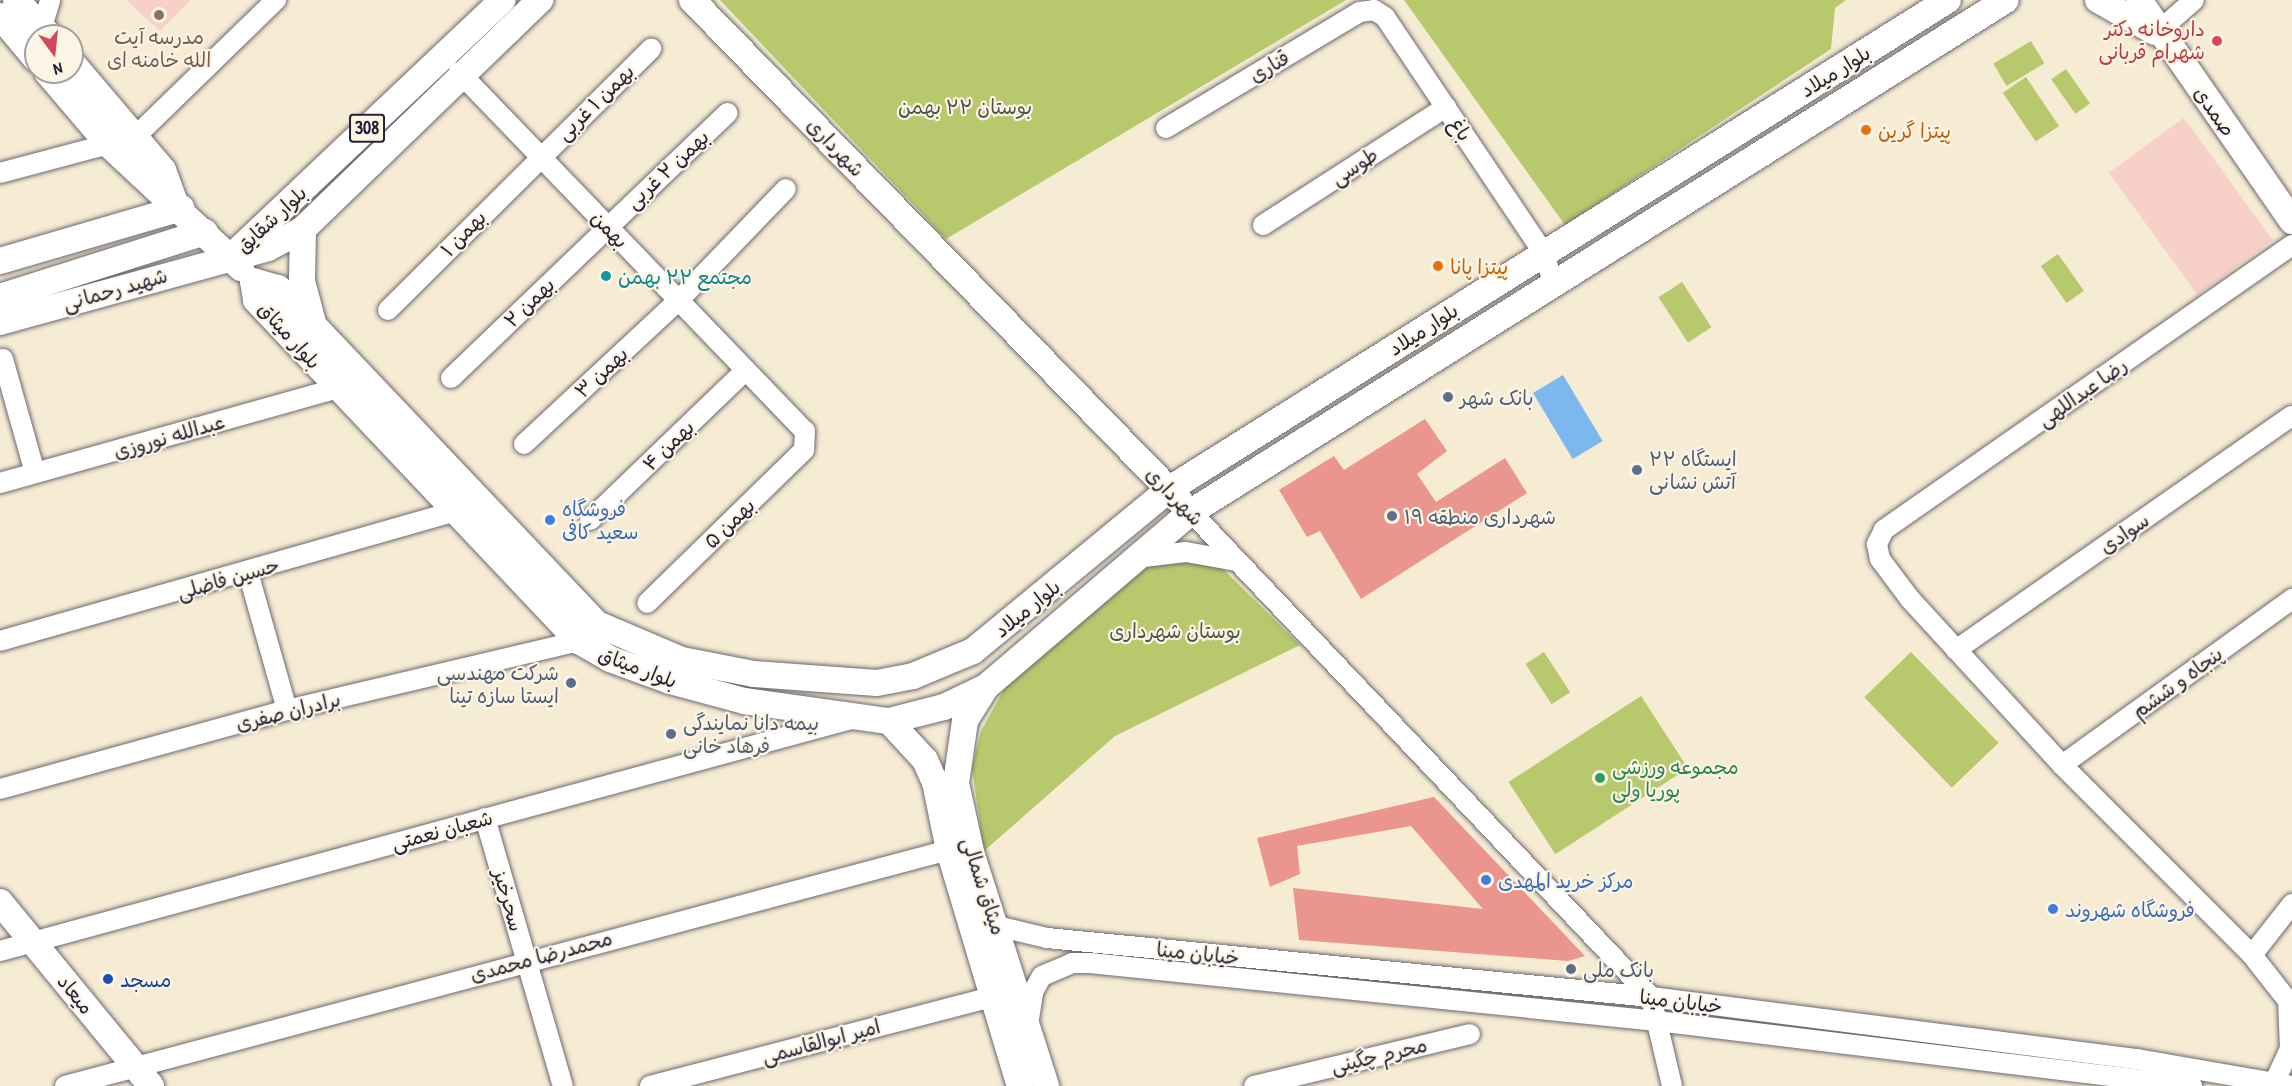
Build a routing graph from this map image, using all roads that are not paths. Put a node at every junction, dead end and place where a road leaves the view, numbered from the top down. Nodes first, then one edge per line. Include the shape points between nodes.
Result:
1 (15, 0) edge
2 (50, 0) edge
3 (276, 0) edge
4 (503, 0) edge
5 (540, 0) edge
6 (692, 0) edge
7 (1948, 0) edge
8 (2006, 0) edge
9 (2098, 0) edge
10 (2139, 0) edge
11 (2194, 0) edge
12 (0, 9) edge
13 (1374, 10) joint
14 (0, 16) edge
15 (39, 24) edge
16 (47, 24) edge
17 (2163, 35) junction
18 (24, 45) edge
19 (651, 49) dead end
20 (459, 72) junction
21 (84, 77) edge
22 (57, 84) edge
23 (1446, 107) junction
24 (727, 113) dead end
25 (1166, 128) dead end
26 (135, 137) junction
27 (108, 144) junction
28 (1718, 145) junction
29 (539, 156) junction
30 (1734, 171) junction
31 (0, 173) edge
32 (786, 189) dead end
33 (178, 204) junction
34 (2292, 221) edge
35 (607, 225) junction
36 (1263, 225) dead end
37 (303, 229) junction
38 (205, 232) junction
39 (2292, 245) edge
40 (1543, 252) junction
41 (231, 257) junction
42 (0, 261) edge
43 (253, 281) junction
44 (1555, 286) junction
45 (0, 297) edge
46 (679, 300) junction
47 (388, 310) dead end
48 (0, 322) edge
49 (314, 326) junction
50 (3, 359) dead end
51 (746, 370) junction
52 (451, 378) dead end
53 (338, 388) junction
54 (2292, 416) edge
55 (808, 440) joint
56 (524, 444) dead end
57 (35, 473) junction
58 (0, 483) edge
59 (1168, 490) junction
60 (455, 511) junction
61 (1191, 512) junction
62 (590, 520) dead end
63 (1135, 558) junction
64 (1236, 561) junction
65 (248, 572) junction
66 (2292, 599) edge
67 (647, 603) dead end
68 (0, 641) edge
69 (579, 641) junction
70 (1956, 650) junction
71 (913, 676) joint
72 (986, 687) junction
73 (287, 710) junction
74 (852, 718) junction
75 (889, 721) junction
76 (2062, 765) junction
77 (0, 789) edge
78 (485, 818) junction
79 (949, 850) junction
80 (0, 902) edge
81 (2292, 904) edge
82 (985, 929) junction
83 (32, 940) junction
84 (0, 951) edge
85 (2252, 955) junction
86 (526, 959) junction
87 (993, 997) junction
88 (1651, 997) junction
89 (2290, 1003) edge
90 (1657, 1021) junction
91 (1028, 1027) junction
92 (1470, 1034) dead end
93 (134, 1065) junction
94 (2283, 1084) edge
95 (65, 1086) edge
96 (151, 1086) edge
97 (563, 1086) edge
98 (650, 1086) edge
99 (1020, 1086) edge
100 (1046, 1086) edge
101 (1254, 1086) edge
102 (1672, 1086) edge
103 (2192, 1086) edge

1 - 12 street
1 - 15 main road
2 - 16 street
3 - 26 street
4 - 41 main road, بلوار شقایق / 308
5 - 20 main road, بلوار شقایق / 308
6 - 59 main road, شهرداری
7 - 28 main road, بلوار میلاد
8 - 30 main road, بلوار میلاد
9 - 17 main road
10 - 17 main road, صمدی
11 - 17 street
13 - 23 street, باغ via 1385,17
13 - 25 street, قناری via 1360,12
14 - 18 main road
17 - 34 main road, صمدی
19 - 29 street, بهمن ۱ غربی
20 - 29 street, بهمن
20 - 37 main road, بلوار شقایق / 308
21 - 26 main road
22 - 27 main road
23 - 36 street, طوسی
23 - 40 street, باغ
24 - 35 street, بهمن ۲ غربی
26 - 27 street
26 - 33 main road via 163,170
27 - 31 street
27 - 33 main road
28 - 30 main road
28 - 40 main road, بلوار میلاد
29 - 35 street, بهمن
29 - 47 street, بهمن ۱
30 - 44 main road, بلوار میلاد
32 - 46 street, بهمن ۳
33 - 38 main road
33 - 42 main road
35 - 46 street, بهمن
35 - 52 street, بهمن ۲
37 - 41 main road, بلوار شقایق / 308 via 268,248
37 - 49 main road via 302,281
38 - 41 main road
38 - 45 main road, شهید رحمانی
39 - 70 street, رضا عبداللهی via 1884,530 1878,544 1880,559
40 - 44 street, باغ
40 - 59 main road, بلوار میلاد
41 - 43 main road
41 - 48 main road, شهید رحمانی / 308
43 - 49 main road, بلوار میثاق via 278,288
43 - 53 main road, بلوار میثاق via 256,300
44 - 61 main road, بلوار میلاد
46 - 51 street, بهمن
46 - 56 street, بهمن ۳
49 - 71 main road, بلوار میثاق via 597,624 682,660 754,674 833,683
50 - 57 street
51 - 55 street, بهمن via 805,431
51 - 62 street, بهمن ۴
53 - 57 street, عبدالله نوروزی
53 - 60 main road, بلوار میثاق
54 - 70 street, سوادی
55 - 67 street, بهمن ۵ via 804,450
57 - 58 street, عبدالله نوروزی
59 - 61 main road, شهرداری
59 - 71 main road, بلوار میلاد via 973,651
60 - 65 street, حسین فاضلی
60 - 69 main road, بلوار میثاق
61 - 63 main road, بلوار میلاد
61 - 64 street, شهرداری
63 - 64 street via 1186,552
63 - 72 main road, بلوار میلاد
64 - 88 street, شهرداری
65 - 68 street, حسین فاضلی
65 - 73 street
66 - 76 street, پنجاه و ششم
69 - 73 street, برادران صفری
69 - 74 main road, بلوار میثاق via 610,659 670,681
70 - 76 street
72 - 75 main road, بلوار میثاق via 944,707
72 - 82 main road, میثاق شمالی via 965,721 956,783
73 - 77 street, برادران صفری
74 - 75 main road, بلوار میثاق
74 - 78 street, شعبان نعمتی
75 - 79 main road, میثاق شمالی via 925,760
76 - 85 street
78 - 83 street, شعبان نعمتی
78 - 86 street, سحرخیز
79 - 82 main road, میثاق شمالی
79 - 86 street, محمدرضا محمدی
80 - 83 main road, میعاد
81 - 85 street
82 - 87 main road, میثاق شمالی
82 - 88 street, خیابان مینا
82 - 91 main road, میثاق شمالی
83 - 84 street, شعبان نعمتی
83 - 93 main road, میعاد
85 - 89 street
86 - 93 street, محمدرضا محمدی
86 - 97 street, سحرخیز
87 - 98 street, امیر ابوالقاسمی
87 - 99 main road, میثاق شمالی
88 - 90 street
88 - 94 street, خیابان مینا via 2125,1058
89 - 94 street via 2290,1049
90 - 91 street, خیابان مینا via 1072,963 1042,976 1033,992
90 - 102 street
90 - 103 street, خیابان مینا
91 - 100 main road, میثاق شمالی
92 - 101 street, محرم چگینی
93 - 95 street, محمدرضا محمدی
93 - 96 main road, میعاد

